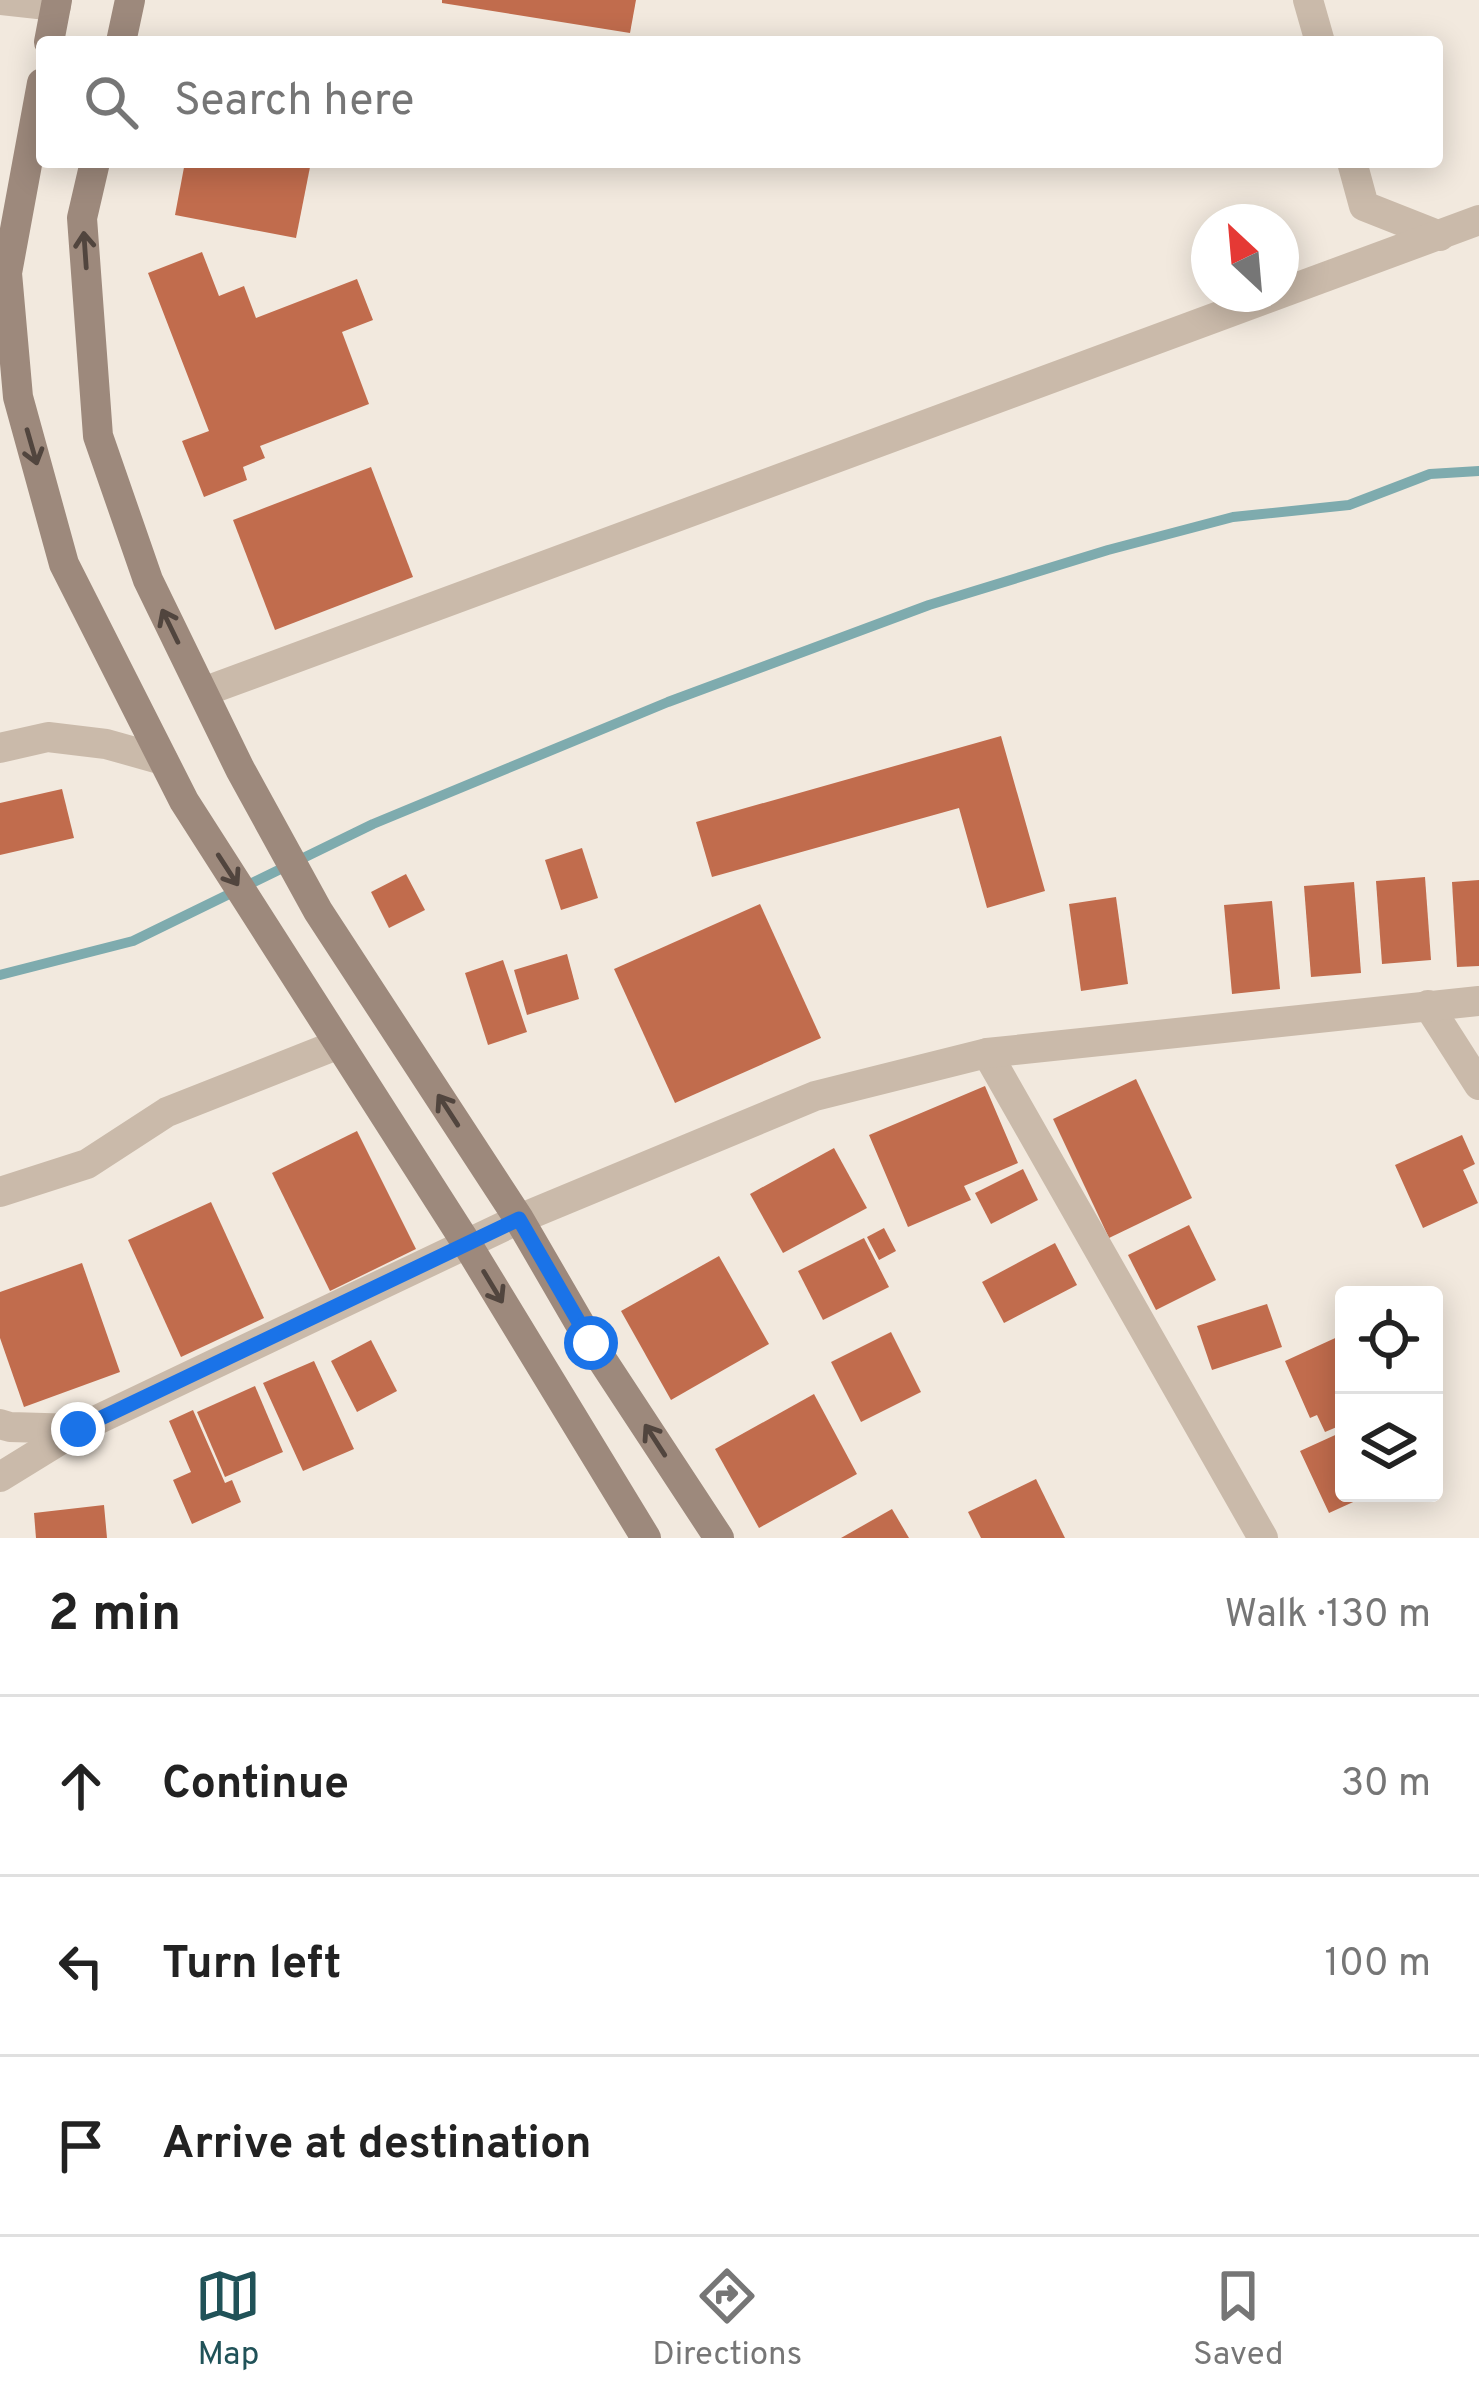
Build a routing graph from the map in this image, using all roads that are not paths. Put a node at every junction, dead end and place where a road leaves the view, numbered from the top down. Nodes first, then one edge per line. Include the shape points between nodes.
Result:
1 (0, 0) edge
2 (130, 0) edge
3 (1308, 0) edge
4 (56, 3) edge
5 (51, 36) edge
6 (122, 36) edge
7 (1318, 36) edge
8 (36, 113) edge
9 (94, 168) edge
10 (1354, 168) edge
11 (1479, 220) edge
12 (1440, 236) junction
13 (4, 274) edge
14 (202, 692) junction
15 (0, 748) edge
16 (163, 760) junction
17 (1479, 1001) edge
18 (1428, 1005) junction
19 (339, 1044) junction
20 (987, 1052) junction
21 (1479, 1085) edge
22 (0, 1192) edge
23 (519, 1219) junction
24 (467, 1244) junction
25 (0, 1424) edge
26 (78, 1429) junction
27 (0, 1477) edge
28 (646, 1538) edge
29 (719, 1538) edge
30 (1263, 1538) edge

1 - 4 street
2 - 6 main road
3 - 7 street
4 - 5 main road
8 - 13 main road
14 -> 9 main road via 148,580 98,436 82,218
10 - 12 street via 1364,206
11 - 12 street
12 - 14 street
13 -> 16 main road via 18,398 64,564
23 -> 14 main road via 317,911
15 - 16 street via 48,737
16 -> 19 main road
17 - 18 street
18 - 20 street
18 - 21 street
19 - 22 street via 166,1112 87,1164
19 - 24 main road
20 - 23 street via 815,1096
20 - 30 street
23 - 24 street
29 -> 23 main road
24 - 26 street
24 -> 28 main road
25 - 26 street
26 - 27 street

